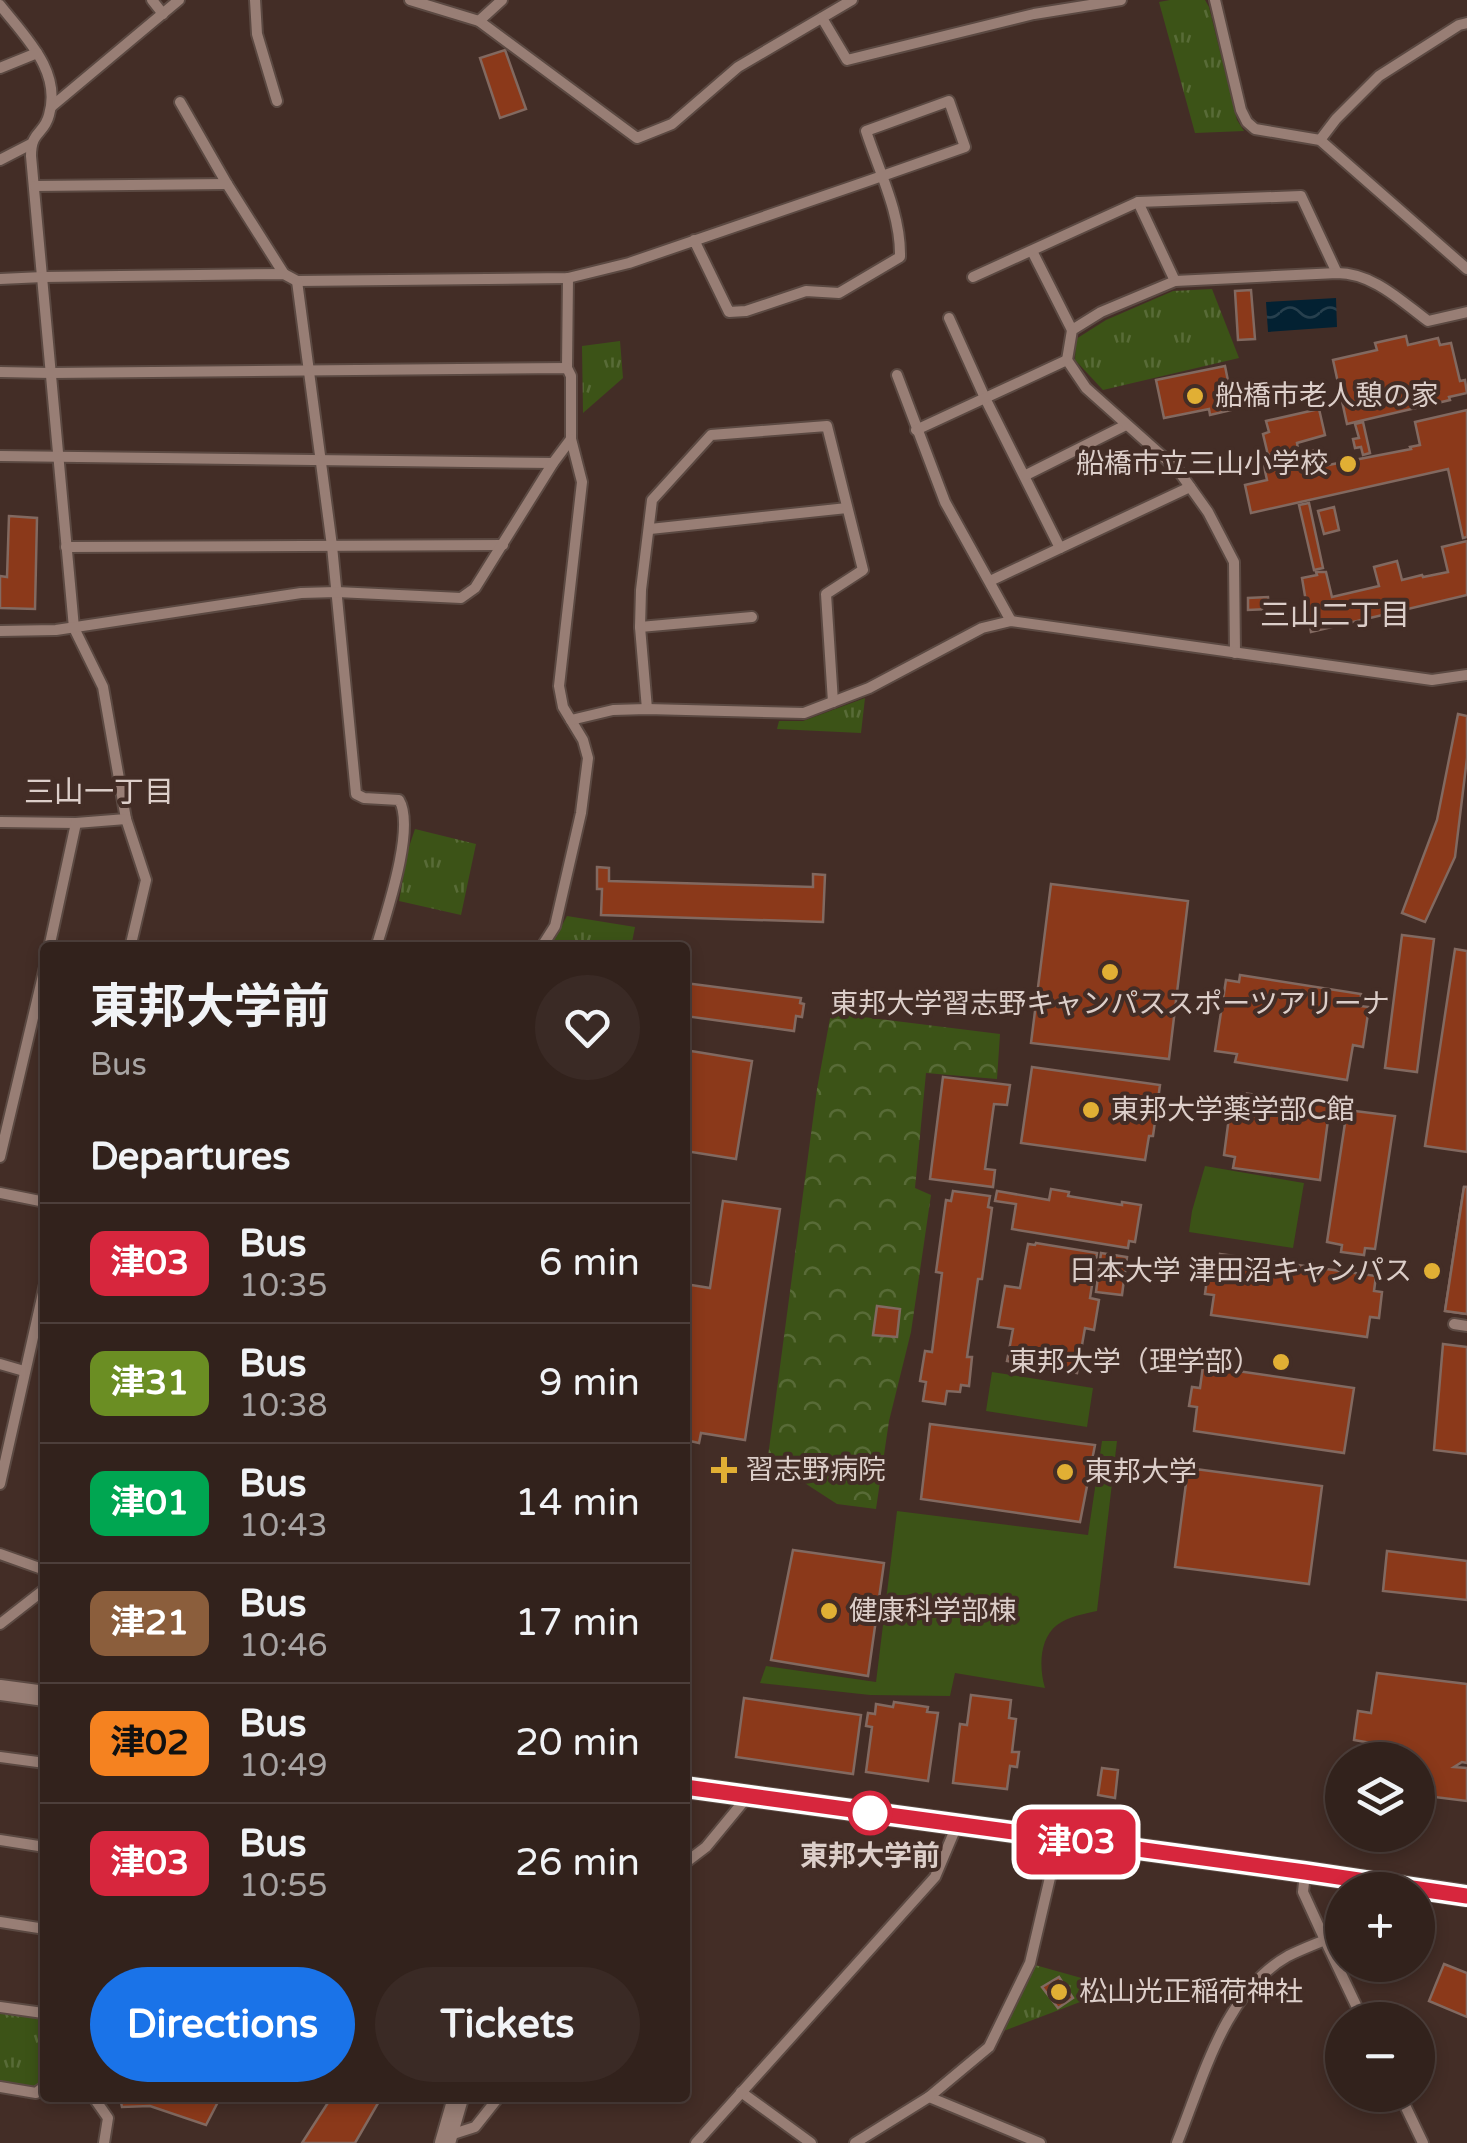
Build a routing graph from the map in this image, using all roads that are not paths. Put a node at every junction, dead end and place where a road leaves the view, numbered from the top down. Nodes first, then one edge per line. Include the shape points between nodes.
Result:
1 (152, 0) edge
2 (179, 0) edge
3 (255, 0) edge
4 (410, 0) edge
5 (502, 0) edge
6 (852, 0) edge
7 (1121, 0) edge
8 (1215, 0) edge
9 (0, 5) edge
10 (164, 14) junction
11 (822, 18) junction
12 (479, 21) junction
13 (1464, 27) edge
14 (37, 54) junction
15 (0, 68) edge
16 (276, 101) dead end
17 (180, 102) dead end
18 (51, 107) junction
19 (1320, 140) junction
20 (31, 144) junction
21 (0, 160) edge
22 (881, 176) junction
23 (227, 184) junction
24 (35, 186) junction
25 (1138, 202) junction
26 (694, 240) junction
27 (1032, 251) junction
28 (1467, 270) edge
29 (1337, 272) junction
30 (284, 274) junction
31 (43, 276) junction
32 (973, 276) dead end
33 (568, 278) junction
34 (0, 280) edge
35 (296, 281) junction
36 (1175, 281) junction
37 (1467, 312) edge
38 (949, 318) dead end
39 (1072, 330) junction
40 (1068, 360) junction
41 (567, 368) junction
42 (308, 371) junction
43 (0, 372) edge
44 (51, 374) junction
45 (898, 375) dead end
46 (985, 398) junction
47 (1126, 424) junction
48 (916, 430) junction
49 (571, 439) junction
50 (0, 456) edge
51 (59, 457) junction
52 (320, 460) junction
53 (552, 463) junction
54 (1026, 475) junction
55 (1190, 487) junction
56 (847, 508) junction
57 (650, 529) junction
58 (503, 545) junction
59 (332, 546) junction
60 (66, 548) junction
61 (1060, 548) junction
62 (990, 582) junction
63 (337, 592) junction
64 (752, 618) dead end
65 (1011, 622) junction
66 (640, 627) junction
67 (74, 628) junction
68 (0, 631) edge
69 (1235, 653) junction
70 (1467, 675) edge
71 (833, 702) junction
72 (646, 709) junction
73 (571, 720) junction
74 (126, 818) junction
75 (0, 822) edge
76 (76, 823) junction
77 (50, 942) edge
78 (131, 942) edge
79 (378, 942) edge
80 (545, 942) edge
81 (40, 1015) edge
82 (0, 1157) edge
83 (0, 1193) edge
84 (40, 1201) edge
85 (40, 1305) edge
86 (1454, 1324) dead end
87 (1467, 1326) edge
88 (0, 1364) edge
89 (24, 1371) junction
90 (4, 1449) edge
91 (0, 1484) edge
92 (0, 1554) edge
93 (40, 1568) edge
94 (40, 1593) edge
95 (0, 1624) edge
96 (0, 1690) edge
97 (40, 1695) edge
98 (0, 1756) edge
99 (40, 1762) edge
100 (690, 1787) edge
101 (748, 1796) junction
102 (957, 1825) junction
103 (0, 1840) edge
104 (1059, 1840) junction
105 (40, 1846) edge
106 (690, 1859) edge
107 (1305, 1872) junction
108 (1467, 1896) edge
109 (0, 1922) edge
110 (40, 1928) edge
111 (1325, 1940) joint
112 (0, 2007) edge
113 (40, 2014) edge
114 (0, 2088) edge
115 (40, 2089) edge
116 (741, 2092) junction
117 (929, 2097) junction
118 (97, 2102) edge
119 (457, 2102) edge
120 (495, 2102) edge
121 (1408, 2112) edge
122 (447, 2139) edge
123 (104, 2143) edge
124 (696, 2143) edge
125 (811, 2143) edge
126 (855, 2143) edge
127 (1040, 2143) edge
128 (1177, 2143) edge
129 (1423, 2143) edge

1 - 10 street
2 - 10 street
3 - 16 street
4 - 12 street
5 - 12 street
6 - 11 street
7 - 11 street via 1034,14 848,60
8 - 19 street via 1247,122
9 - 14 street
10 - 18 street
11 - 12 street via 738,67 672,124 637,138
13 - 19 street via 1379,76
14 - 15 street
14 - 18 street via 50,77
17 - 23 street
18 - 20 street
19 - 28 street
20 - 21 street
20 - 24 street
22 - 22 street via 965,146 949,102 866,131
22 - 26 street
22 - 26 street via 900,258 840,293 806,291 729,312
23 - 24 street
23 - 30 street
24 - 31 street
25 - 27 street
25 - 29 street via 1301,196
25 - 36 street
26 - 33 street
27 - 32 street
27 - 39 street
29 - 36 street
29 - 37 street via 1382,286 1428,322
30 - 31 street
30 - 35 street
31 - 34 street
31 - 44 street
33 - 35 street
33 - 41 street
35 - 42 street
36 - 39 street
38 - 46 street
39 - 40 street
40 - 46 street
40 - 47 street via 1086,388
41 - 42 street
41 - 49 street
42 - 44 street
42 - 52 street
43 - 44 street
44 - 51 street
45 - 48 street
46 - 48 street
46 - 54 street
47 - 54 street
47 - 55 street
48 - 62 street via 945,502
49 - 53 street
49 - 73 street via 582,482 559,686
50 - 51 street
51 - 52 street
51 - 60 street
52 - 53 street
52 - 59 street
53 - 58 street
54 - 61 street
55 - 61 street
55 - 69 street via 1234,562
56 - 57 street
56 - 57 street via 827,426 711,435 652,500
56 - 71 street via 863,570 826,594
57 - 66 street
58 - 59 street
58 - 63 street via 461,598
59 - 60 street
59 - 63 street
60 - 67 street
61 - 62 street
62 - 65 street
63 - 67 street
63 - 79 street via 356,794 398,800 403,807 402,850
64 - 66 street
65 - 69 street
65 - 71 street via 982,628
66 - 72 street
67 - 68 street
67 - 74 street via 102,687
69 - 70 street via 1432,680
71 - 72 street via 804,713
72 - 73 street
73 - 80 street via 588,758 581,813
74 - 76 street
74 - 78 street via 146,880
75 - 76 street
76 - 77 street
81 - 82 street
83 - 84 street
85 - 89 street
86 - 87 street
88 - 89 street
89 - 90 street
90 - 91 street
92 - 93 street
94 - 95 street
96 - 97 street
98 - 99 street
100 - 101 street
101 - 102 street
101 - 106 street
102 - 104 street
102 - 116 street via 934,1877
103 - 105 street
104 - 107 street
104 - 117 street via 1030,1963 990,2047
107 - 108 street
107 - 111 street via 1303,1892
109 - 110 street
111 - 128 street via 1286,1957 1242,1996
112 - 113 street
114 - 115 street
116 - 124 street
116 - 125 street
117 - 126 street
117 - 127 street
118 - 123 street via 108,2118
119 - 122 street
120 - 122 street via 475,2127
121 - 129 street

